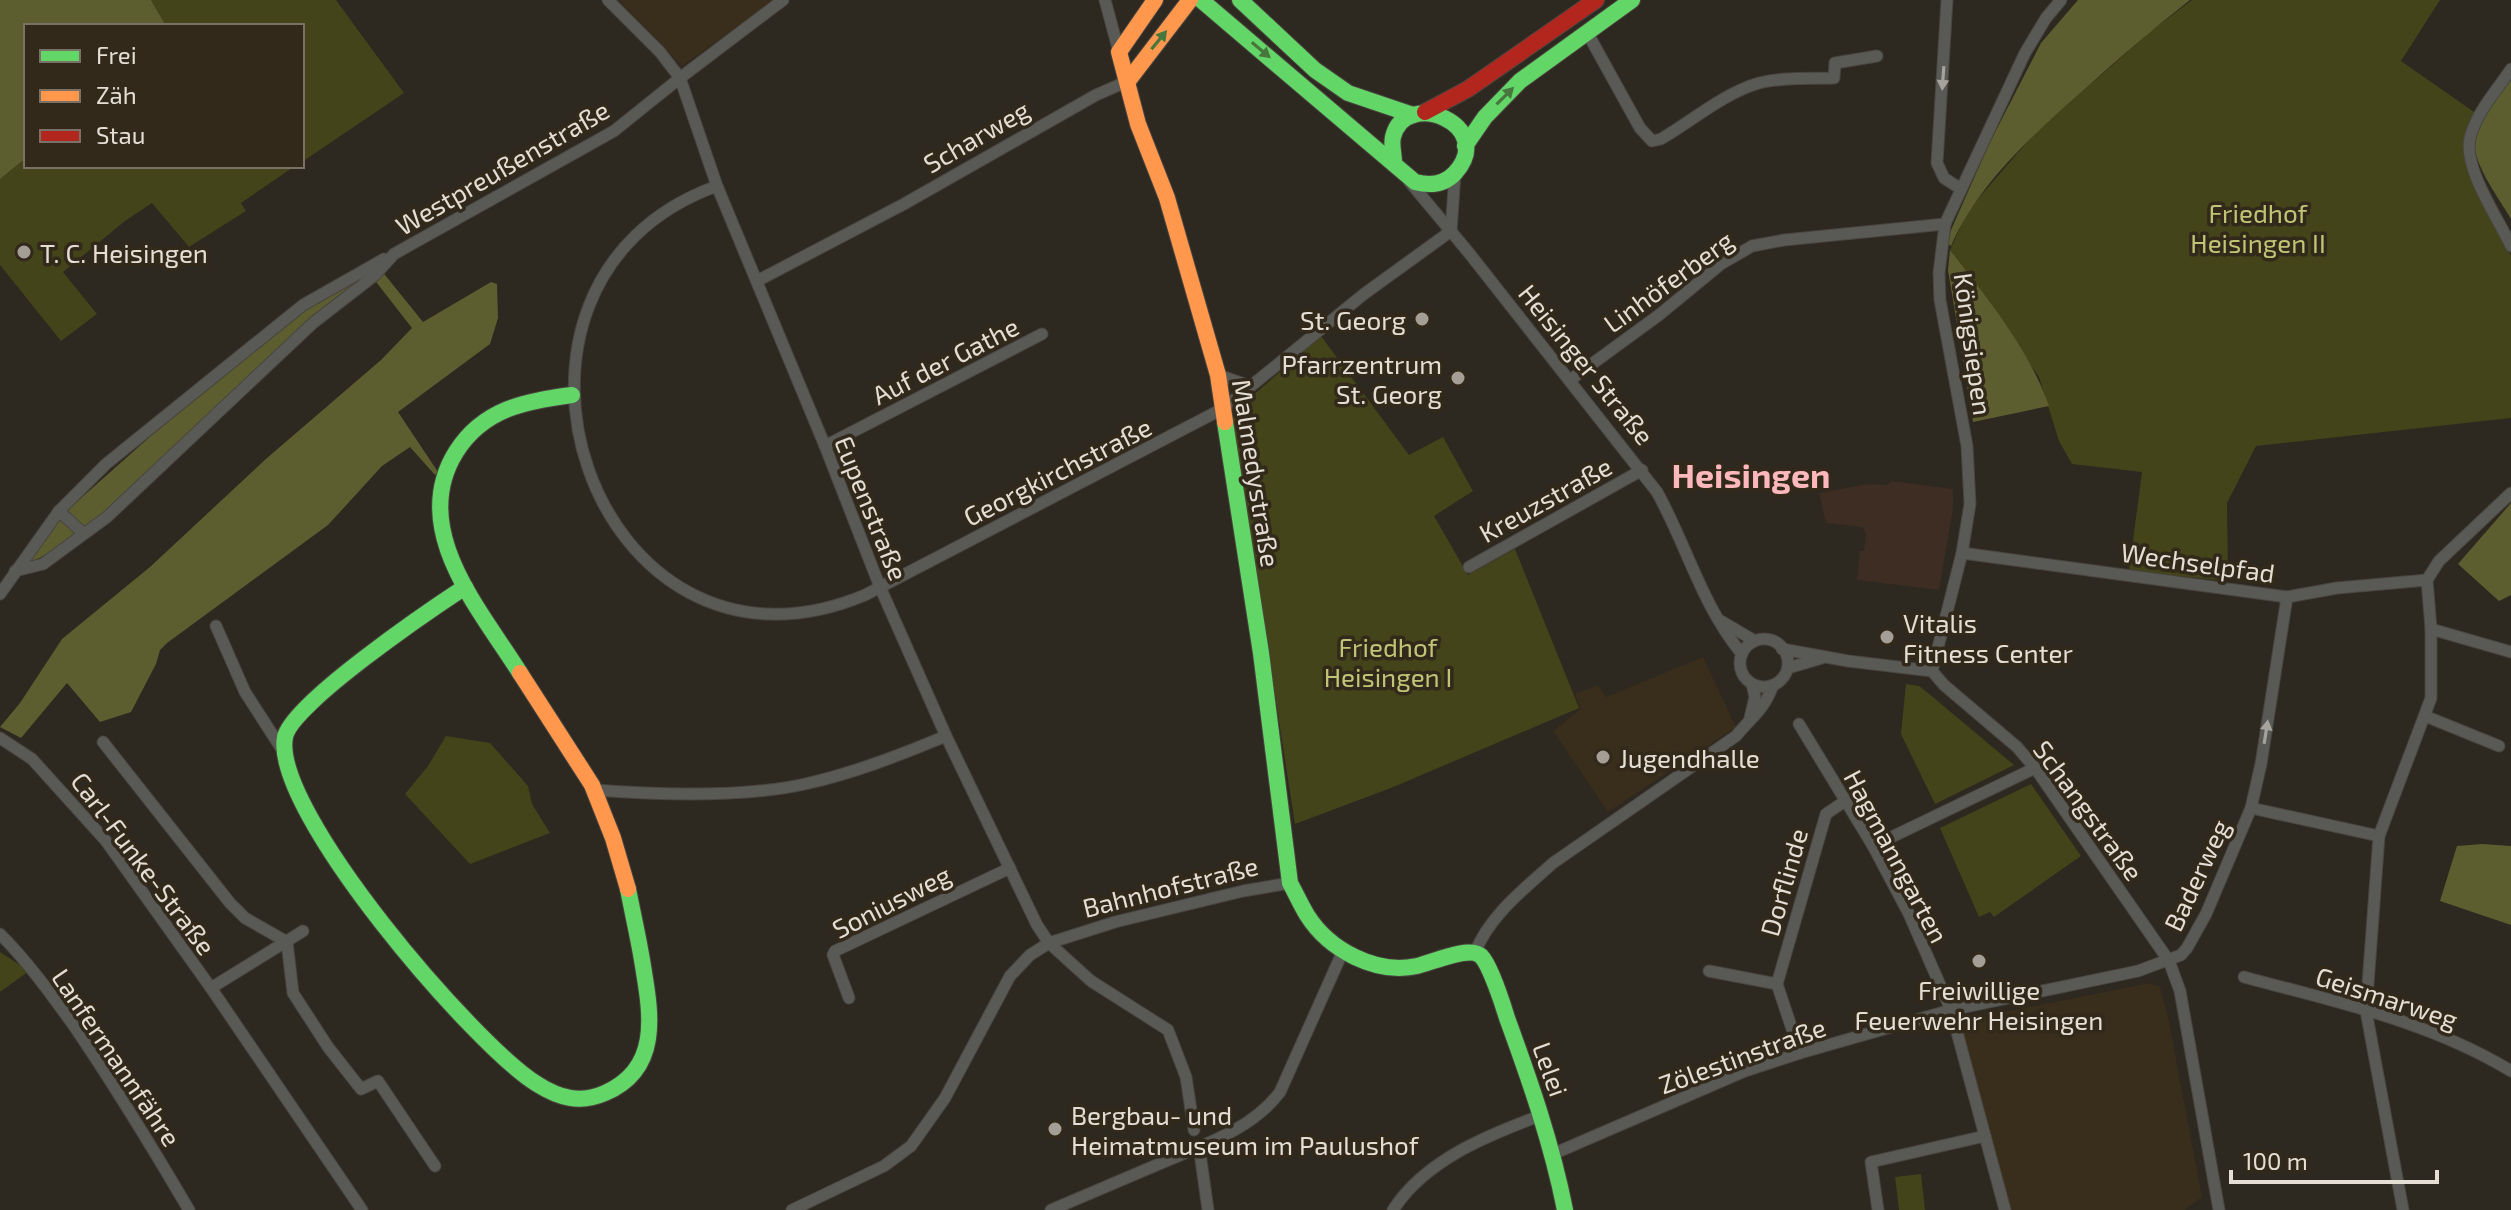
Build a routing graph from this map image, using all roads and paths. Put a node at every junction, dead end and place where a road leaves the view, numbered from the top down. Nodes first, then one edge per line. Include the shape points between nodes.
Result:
1 (608, 0) edge
2 (783, 0) edge
3 (1105, 0) edge
4 (1155, 0) edge
5 (1190, 0) edge
6 (1201, 0) edge
7 (1240, 0) edge
8 (1596, 0) edge
9 (1632, 0) edge
10 (1947, 0) edge
11 (2061, 0) edge
12 (1588, 34) junction
13 (1119, 52) junction
14 (1877, 56) dead end
15 (2511, 69) edge
16 (680, 78) junction
17 (1128, 81) junction
18 (1419, 113) junction
19 (1465, 146) junction
20 (1394, 162) junction
21 (1455, 174) junction
22 (1408, 181) junction
23 (717, 186) junction
24 (1961, 189) junction
25 (1945, 224) junction
26 (1451, 231) junction
27 (2511, 246) edge
28 (394, 254) junction
29 (757, 281) junction
30 (1042, 334) dead end
31 (1218, 375) junction
32 (1570, 380) junction
33 (1250, 386) junction
34 (572, 395) junction
35 (1224, 408) junction
36 (825, 446) junction
37 (1642, 470) junction
38 (2511, 493) edge
39 (59, 511) junction
40 (83, 533) junction
41 (1962, 553) junction
42 (1469, 567) dead end
43 (15, 571) junction
44 (2427, 580) junction
45 (465, 587) junction
46 (880, 587) junction
47 (0, 594) edge
48 (2287, 597) junction
49 (1717, 619) junction
50 (216, 626) dead end
51 (2431, 629) junction
52 (1755, 641) junction
53 (1782, 649) junction
54 (2511, 652) edge
55 (1742, 654) junction
56 (1827, 657) junction
57 (1788, 668) junction
58 (1932, 671) junction
59 (1752, 684) junction
60 (1773, 685) junction
61 (2425, 716) junction
62 (1750, 719) junction
63 (1799, 724) dead end
64 (946, 736) junction
65 (0, 738) edge
66 (103, 742) dead end
67 (2499, 746) dead end
68 (283, 751) junction
69 (2035, 768) junction
70 (595, 790) junction
71 (1845, 801) junction
72 (2251, 808) junction
73 (2379, 836) junction
74 (1873, 846) junction
75 (1010, 868) junction
76 (1290, 883) junction
77 (303, 931) dead end
78 (0, 934) edge
79 (287, 942) junction
80 (1049, 943) junction
81 (1343, 951) junction
82 (1475, 953) junction
83 (2169, 961) junction
84 (1709, 971) dead end
85 (2244, 977) dead end
86 (1777, 984) junction
87 (211, 988) junction
88 (849, 998) dead end
89 (1951, 1010) junction
90 (2366, 1011) junction
91 (1800, 1053) junction
92 (2511, 1071) edge
93 (1542, 1115) junction
94 (1194, 1130) dead end
95 (1985, 1136) junction
96 (1199, 1146) junction
97 (1553, 1154) junction
98 (435, 1166) dead end
99 (189, 1210) edge
100 (362, 1210) edge
101 (792, 1210) edge
102 (1051, 1210) edge
103 (1208, 1210) edge
104 (1393, 1210) edge
105 (1565, 1210) edge
106 (1878, 1210) edge
107 (2005, 1210) edge
108 (2219, 1210) edge
109 (2403, 1210) edge

1 - 16 street, Eupenstraße
2 - 16 street, Westpreußenstraße
3 - 13 street
4 - 13 street
17 -> 5 street, Scharweg
6 -> 20 street
7 - 18 street via 1331,81 1362,99
8 - 18 street via 1468,89
9 - 12 street
10 -> 24 street via 1937,163 1944,178
11 - 24 street, Königsiepen via 2036,32
12 - 14 street via 1652,141 1757,84 1834,78 1835,63
19 -> 12 street via 1520,81
13 - 17 street
15 - 27 street via 2479,115 2468,149 2471,166
16 - 23 street, Eupenstraße
16 - 28 street, Westpreußenstraße via 614,131
17 - 29 street, Scharweg
17 - 31 street, Malmedystraße
18 - 19 street via 1452,121
18 - 20 street via 1398,126
19 - 21 street
20 - 22 street
21 - 22 street via 1429,185
21 - 26 street
22 - 26 street, Heisinger Straße
23 - 29 street, Eupenstraße
23 - 34 street, Georgkirchstraße via 652,221 605,272 587,309
24 - 25 street, Königsiepen
25 - 32 street, Linhöferberg via 1752,246
25 - 41 street, Königsiepen via 1940,300 1970,483
26 - 32 street, Heisinger Straße
26 - 33 street, Georgkirchstraße
28 - 39 street, Westpreußenstraße via 303,305 106,464
28 - 40 street, Westpreußenstraße via 107,517
29 - 36 street, Eupenstraße
30 - 36 street, Auf der Gathe
31 - 33 street
31 - 35 street, Malmedystraße
32 - 37 street, Heisinger Straße
33 - 35 street, Georgkirchstraße
34 - 45 street via 493,414 455,453 442,485 439,514
34 - 46 street, Georgkirchstraße via 590,477 607,512 650,565 696,597 744,613 790,615 843,604
35 - 46 street, Georgkirchstraße
35 - 76 street, Malmedystraße
36 - 46 street, Eupenstraße
37 - 42 street, Kreuzstraße
37 - 49 street, Heisinger Straße via 1666,507
38 - 44 street via 2439,561
39 - 40 street
39 - 43 street, Westpreußenstraße
40 - 43 street, Westpreußenstraße via 43,564
41 - 48 street, Wechselpfad
41 - 58 street, Königsiepen
43 - 47 street, Westpreußenstraße
44 - 48 street, Wechselpfad
44 - 51 street
45 - 68 street via 388,638 305,710 286,732
45 - 70 street
46 - 64 street, Eupenstraße
72 -> 48 street, Baderweg
49 - 52 street
49 - 55 street, Heisinger Straße
50 - 68 street via 245,692
51 - 54 street
51 - 61 street via 2433,686
52 - 53 street via 1772,641
52 - 55 street
53 - 56 street
53 - 57 street
55 - 59 street via 1740,667
56 - 57 street
56 - 58 street
57 - 60 street
58 - 69 street, Schangstraße
59 - 60 street
59 - 62 street
60 - 62 street via 1764,708
61 - 67 street
61 - 73 street
62 - 82 street via 1736,736 1546,869 1481,935
63 - 71 street, Hagmanngarten
64 - 70 street via 833,777 777,789
64 - 75 street, Eupenstraße
65 - 87 street, Carl-Funke-Straße via 32,759 81,810
66 - 79 street, Carl-Funke-Straße via 230,903
68 - 70 street via 294,788 324,839 401,950 516,1070 545,1091 577,1099 621,1084 646,1052 651,1030 635,928 614,841
69 - 74 street
69 - 83 street, Schangstraße
71 - 74 street, Hagmanngarten
71 - 86 street, Dorflinde via 1826,814
72 - 73 street
72 - 83 street, Baderweg via 2200,925 2187,948
73 - 90 street
74 - 89 street, Hagmanngarten
75 - 80 street, Eupenstraße
75 - 88 street, Soniusweg via 835,951
76 - 80 street, Bahnhofstraße via 1195,902
76 - 81 street, Bahnhofstraße via 1308,917
77 - 79 street, Carl-Funke-Straße
78 - 99 street, Lanfermannfähre via 50,992 121,1094
79 - 87 street, Carl-Funke-Straße
79 - 98 street via 293,993 328,1047 361,1089 378,1081
80 - 94 street, Eupenstraße via 1100,988 1168,1030 1186,1077
80 - 101 street, Bahnhofstraße via 1010,976 945,1098 911,1146 884,1166
81 - 82 street, Bahnhofstraße via 1394,968
81 - 96 street via 1280,1092 1258,1115
82 - 93 street, Lelei via 1486,963
83 - 89 street, Zölestinstraße
83 - 108 street, Baderweg via 2180,991
84 - 86 street
85 - 90 street, Geismarweg
86 - 91 street
87 - 100 street, Carl-Funke-Straße
89 - 91 street, Zölestinstraße
89 - 95 street
90 - 92 street, Geismarweg via 2448,1037
90 - 109 street
91 - 97 street, Zölestinstraße via 1745,1071
93 - 97 street, Lelei
93 - 104 street via 1434,1168
95 - 106 street via 1871,1162
95 - 107 street
96 - 102 street
96 - 103 street
97 - 105 street, Lelei

